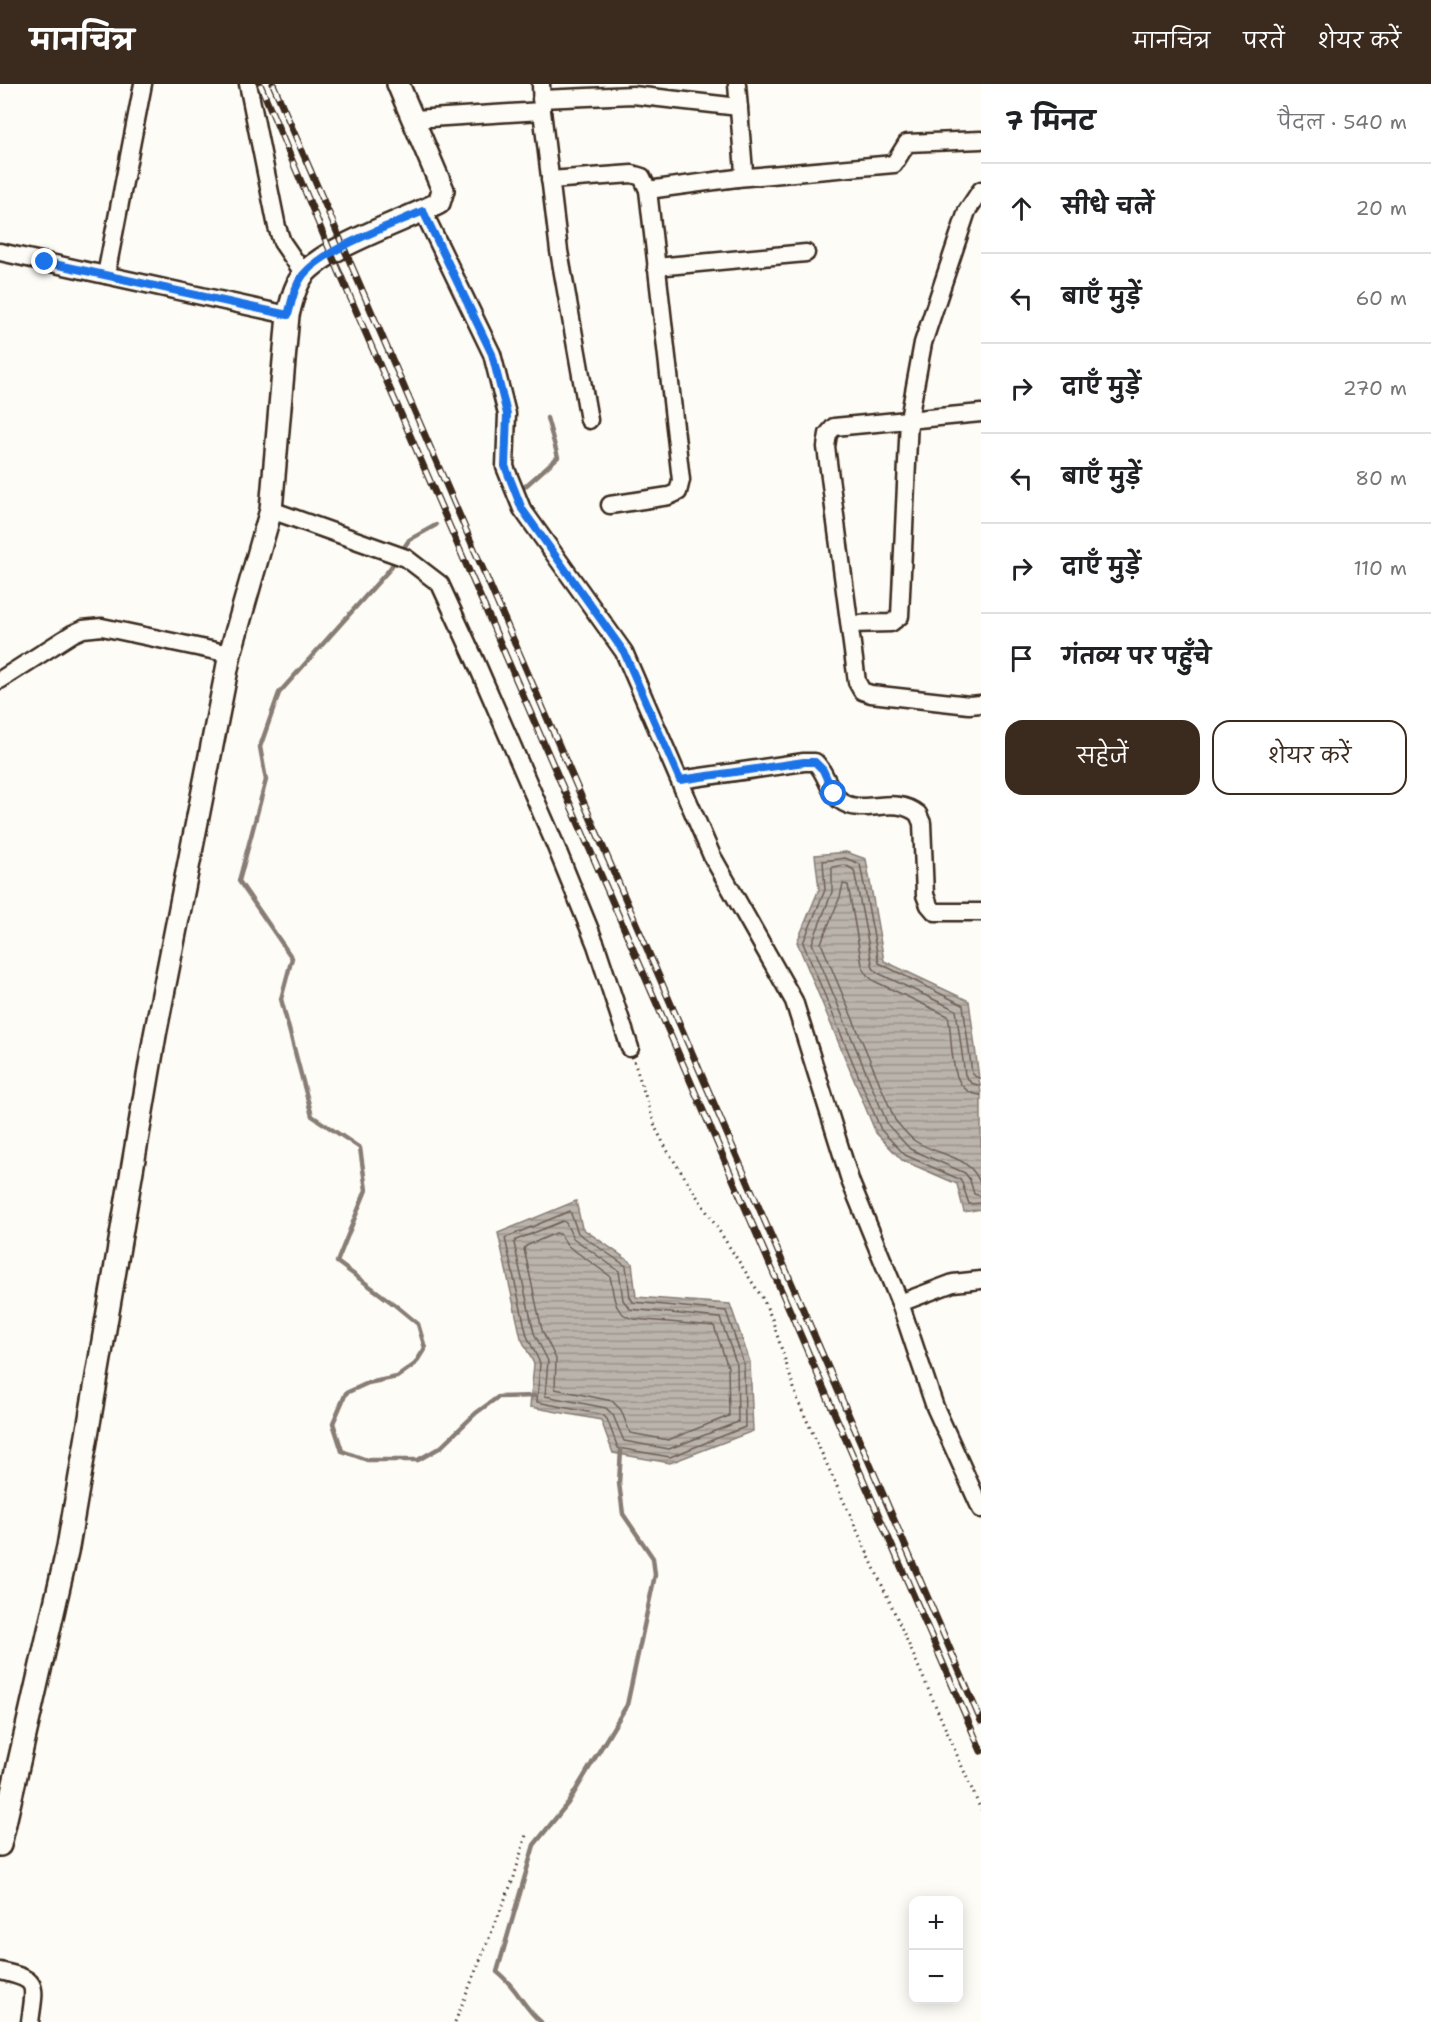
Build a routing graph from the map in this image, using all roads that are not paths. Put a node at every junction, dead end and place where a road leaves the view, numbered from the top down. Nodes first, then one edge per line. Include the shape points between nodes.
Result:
1 (143, 84) edge
2 (248, 84) edge
3 (398, 84) edge
4 (737, 84) edge
5 (644, 90) edge
6 (541, 98) edge
7 (739, 107) junction
8 (414, 119) junction
9 (981, 140) edge
10 (737, 178) junction
11 (550, 180) junction
12 (648, 190) junction
13 (981, 190) edge
14 (423, 211) junction
15 (0, 252) edge
16 (806, 254) dead end
17 (656, 267) junction
18 (304, 274) junction
19 (106, 275) junction
20 (288, 315) junction
21 (981, 412) edge
22 (909, 419) junction
23 (589, 420) dead end
24 (610, 505) dead end
25 (271, 510) junction
26 (850, 624) junction
27 (230, 654) junction
28 (0, 680) edge
29 (981, 704) edge
30 (680, 780) junction
31 (981, 912) edge
32 (630, 1048) road end
33 (981, 1280) edge
34 (900, 1303) junction
35 (981, 1509) edge
36 (0, 1845) edge
37 (0, 1971) edge
38 (30, 2022) edge

1 - 19 street
2 - 18 street via 282,242
3 - 8 street
4 - 7 street
5 - 6 street via 633,95
5 - 7 street
6 - 8 street
6 - 11 street
7 - 10 street via 744,172
8 - 14 street via 443,190 439,203
9 - 10 street via 908,143 894,164
10 - 12 street
11 - 12 street via 632,174 642,177
11 - 23 street
12 - 17 street
13 - 22 street via 967,211 923,343
14 - 18 street via 331,253
14 - 30 street via 492,354 507,414 505,466 522,509 624,652
15 - 19 street
16 - 17 street
17 - 24 street via 681,480 678,492 669,496
18 - 20 street via 295,288
19 - 20 street
20 - 25 street
21 - 22 street
22 - 26 street via 900,616 891,623
22 - 26 street via 846,424 834,427 828,434 826,447
25 - 27 street
25 - 32 street via 406,558 440,584 554,842 592,935
26 - 29 street via 857,682 862,691
27 - 28 street via 102,627 83,629
27 - 36 street via 155,1035 68,1547
30 - 31 street via 815,762 841,802 852,807 903,805 918,814 922,823 925,895 935,912
30 - 34 street via 712,856 794,1001 846,1167
33 - 34 street via 953,1282
34 - 35 street via 935,1407
37 - 38 street via 30,1980 34,1990

